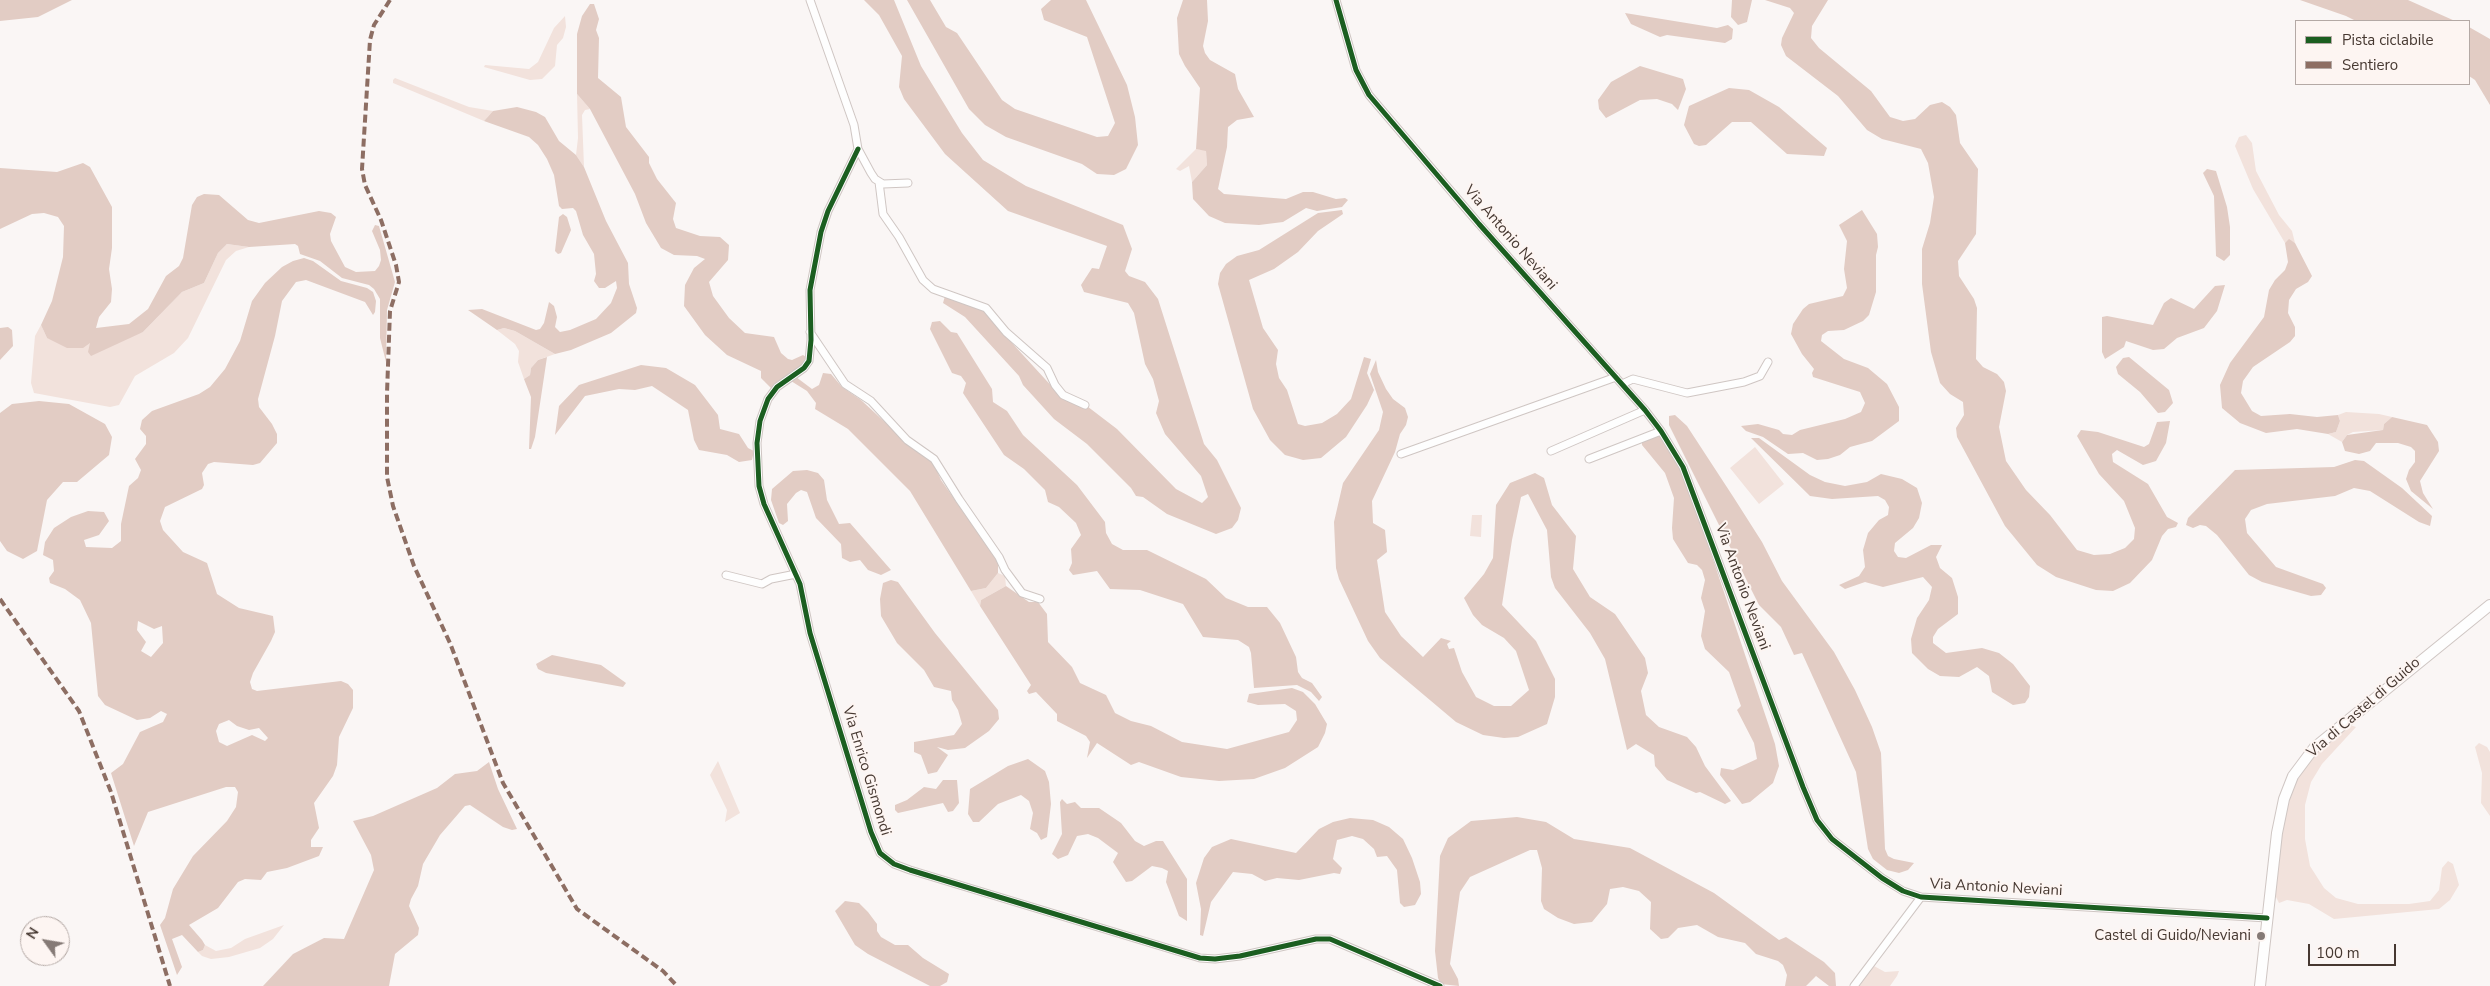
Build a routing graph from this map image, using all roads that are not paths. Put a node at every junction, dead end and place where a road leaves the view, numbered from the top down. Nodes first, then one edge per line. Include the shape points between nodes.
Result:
1 (810, 0) edge
2 (1336, 0) edge
3 (858, 149) junction
4 (879, 182) junction
5 (908, 183) dead end
6 (810, 332) junction
7 (1768, 362) dead end
8 (1616, 377) junction
9 (1622, 384) junction
10 (1085, 405) dead end
11 (1645, 410) junction
12 (1661, 431) junction
13 (1551, 451) dead end
14 (1402, 454) dead end
15 (1589, 459) dead end
16 (726, 574) dead end
17 (796, 574) junction
18 (1040, 599) dead end
19 (2490, 605) edge
20 (1922, 897) junction
21 (2267, 918) junction
22 (1440, 986) edge
23 (1854, 986) edge
24 (2260, 986) edge

1 - 3 street via 854,125
2 - 8 street, Via Antonio Neviani via 1356,70 1369,95
3 - 4 street via 872,176
3 - 6 street, Via Enrico Gismondi via 821,232 810,290
4 - 5 street
4 - 10 street via 882,214 923,280 933,289 986,308 1006,332 1047,368 1063,395
6 - 17 street, Via Enrico Gismondi via 809,361 768,398 757,438 759,486 764,504
6 - 18 street via 845,384 871,402 907,440 934,459 1022,593
7 - 9 street via 1760,376 1687,393 1633,379
8 - 9 street, Via Antonio Neviani
8 - 14 street
9 - 11 street, Via Antonio Neviani
11 - 12 street, Via Antonio Neviani
11 - 13 street
12 - 15 street
12 - 20 street, Via Antonio Neviani via 1686,472 1817,820 1838,845 1875,873 1903,891
16 - 17 street via 762,584
17 - 22 street, Via Enrico Gismondi via 810,633 871,832 880,853 889,861 1200,958 1240,956 1316,939 1332,939
19 - 21 street, Via di Castel di Guido via 2314,748 2299,767 2289,784 2281,812
20 - 21 street, Via Antonio Neviani
20 - 23 street
21 - 24 street, Via di Castel di Guido

